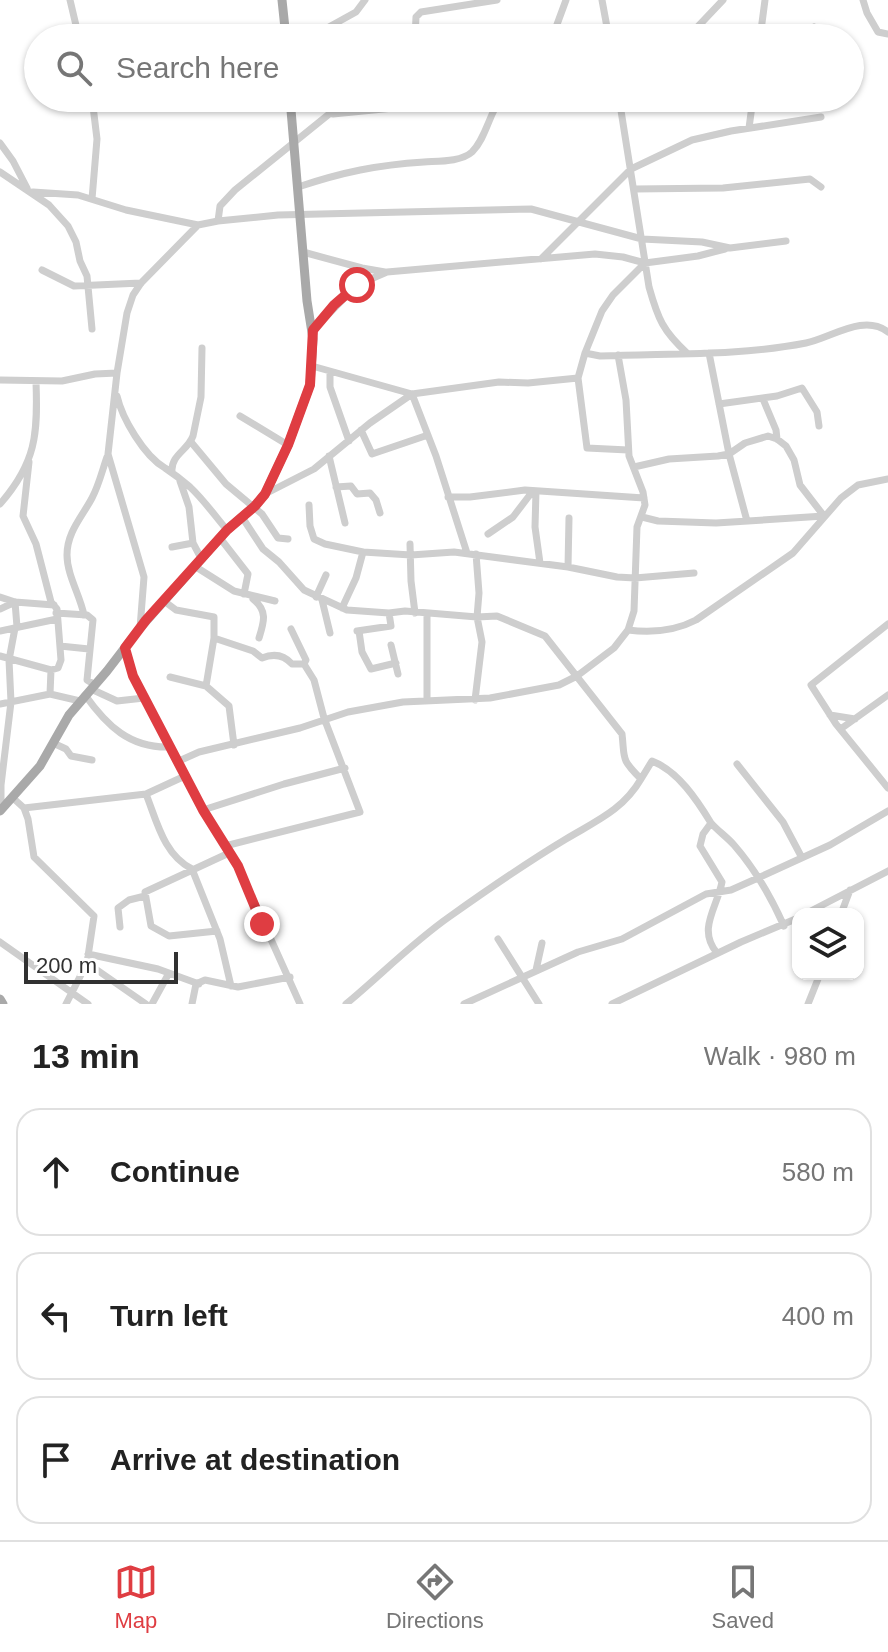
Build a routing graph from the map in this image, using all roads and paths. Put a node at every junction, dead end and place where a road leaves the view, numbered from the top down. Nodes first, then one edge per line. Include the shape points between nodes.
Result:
1 (70, 0) edge
2 (282, 0) edge
3 (365, 0) edge
4 (497, 0) edge
5 (566, 0) edge
6 (602, 0) edge
7 (723, 0) edge
8 (765, 0) edge
9 (863, 0) edge
10 (76, 24) edge
11 (285, 24) edge
12 (334, 24) edge
13 (416, 24) edge
14 (557, 24) edge
15 (606, 24) edge
16 (700, 24) edge
17 (762, 24) edge
18 (888, 34) edge
19 (94, 112) edge
20 (291, 112) edge
21 (332, 112) edge
22 (351, 112) edge
23 (491, 112) edge
24 (621, 112) edge
25 (751, 112) edge
26 (330, 114) junction
27 (821, 117) dead end
28 (749, 128) junction
29 (293, 141) junction
30 (0, 143) edge
31 (631, 169) junction
32 (0, 172) edge
33 (298, 187) junction
34 (821, 187) dead end
35 (635, 189) junction
36 (30, 191) junction
37 (92, 199) junction
38 (301, 215) junction
39 (218, 221) junction
40 (578, 221) junction
41 (198, 225) junction
42 (642, 239) junction
43 (786, 241) dead end
44 (730, 248) junction
45 (303, 252) junction
46 (541, 259) junction
47 (645, 263) junction
48 (42, 270) dead end
49 (387, 272) junction
50 (141, 283) junction
51 (88, 287) junction
52 (92, 329) dead end
53 (313, 330) junction
54 (888, 332) edge
55 (202, 348) dead end
56 (585, 353) junction
57 (687, 353) junction
58 (709, 353) junction
59 (618, 355) junction
60 (312, 366) junction
61 (117, 373) junction
62 (330, 373) junction
63 (578, 378) junction
64 (0, 380) edge
65 (36, 382) junction
66 (116, 387) junction
67 (412, 394) junction
68 (763, 399) junction
69 (719, 404) junction
70 (240, 416) dead end
71 (819, 426) dead end
72 (361, 430) junction
73 (428, 435) junction
74 (777, 439) junction
75 (349, 441) junction
76 (191, 442) junction
77 (288, 445) junction
78 (628, 450) junction
79 (108, 454) junction
80 (729, 454) junction
81 (329, 456) junction
82 (29, 462) junction
83 (634, 467) junction
84 (172, 471) junction
85 (179, 479) junction
86 (888, 479) edge
87 (336, 487) junction
88 (536, 491) junction
89 (265, 494) junction
90 (448, 497) junction
91 (644, 498) junction
92 (0, 504) edge
93 (309, 505) dead end
94 (255, 506) junction
95 (380, 513) dead end
96 (824, 516) junction
97 (242, 517) junction
98 (642, 517) junction
99 (569, 518) dead end
100 (747, 521) junction
101 (345, 523) dead end
102 (224, 534) junction
103 (488, 534) dead end
104 (288, 539) dead end
105 (193, 543) junction
106 (410, 544) dead end
107 (172, 547) dead end
108 (363, 552) junction
109 (467, 553) junction
110 (476, 554) junction
111 (411, 555) junction
112 (199, 563) junction
113 (540, 563) junction
114 (568, 567) junction
115 (694, 573) dead end
116 (326, 575) dead end
117 (635, 578) junction
118 (246, 595) junction
119 (0, 597) edge
120 (319, 598) junction
121 (164, 601) junction
122 (275, 601) dead end
123 (12, 603) junction
124 (342, 608) junction
125 (0, 609) edge
126 (56, 612) junction
127 (389, 613) junction
128 (415, 613) junction
129 (427, 613) junction
130 (84, 615) junction
131 (477, 617) junction
132 (31, 623) junction
133 (888, 624) edge
134 (15, 628) junction
135 (140, 628) junction
136 (291, 629) dead end
137 (628, 630) junction
138 (0, 631) edge
139 (35, 633) dead end
140 (330, 633) dead end
141 (214, 638) junction
142 (259, 638) dead end
143 (391, 645) dead end
144 (60, 646) junction
145 (125, 648) junction
146 (89, 649) junction
147 (0, 656) edge
148 (9, 660) junction
149 (396, 663) junction
150 (304, 664) junction
151 (51, 670) junction
152 (398, 674) dead end
153 (577, 676) junction
154 (170, 677) dead end
155 (206, 686) junction
156 (88, 693) junction
157 (50, 694) junction
158 (888, 695) edge
159 (144, 698) junction
160 (475, 700) junction
161 (427, 701) junction
162 (11, 702) junction
163 (0, 704) edge
164 (830, 715) junction
165 (324, 718) junction
166 (855, 719) junction
167 (842, 728) junction
168 (53, 743) junction
169 (3, 744) edge
170 (234, 745) junction
171 (169, 747) junction
172 (92, 760) dead end
173 (179, 761) junction
174 (737, 764) dead end
175 (345, 768) junction
176 (185, 776) junction
177 (641, 779) junction
178 (888, 788) edge
179 (146, 794) junction
180 (13, 798) junction
181 (2, 808) edge
182 (24, 808) junction
183 (203, 810) junction
184 (888, 811) edge
185 (711, 823) junction
186 (227, 850) junction
187 (801, 856) junction
188 (192, 869) junction
189 (888, 871) edge
190 (758, 878) junction
191 (850, 889) junction
192 (720, 893) junction
193 (145, 896) junction
194 (816, 908) edge
195 (843, 908) edge
196 (792, 921) edge
197 (784, 926) junction
198 (120, 927) dead end
199 (217, 931) junction
200 (498, 939) dead end
201 (0, 942) edge
202 (542, 943) dead end
203 (717, 953) junction
204 (88, 954) junction
205 (98, 956) junction
206 (87, 963) junction
207 (95, 968) junction
208 (536, 970) junction
209 (169, 973) junction
210 (290, 977) junction
211 (522, 977) junction
212 (818, 980) edge
213 (199, 984) junction
214 (231, 986) junction
215 (72, 992) junction
216 (66, 1004) edge
217 (88, 1004) edge
218 (149, 1004) edge
219 (192, 1004) edge
220 (300, 1004) edge
221 (346, 1004) edge
222 (464, 1004) edge
223 (539, 1004) edge
224 (612, 1004) edge
225 (808, 1004) edge

1 - 10 street
2 - 11 main road
3 - 12 street
4 - 13 street via 421,12
5 - 14 street
6 - 15 street
7 - 16 street
8 - 17 street
9 - 18 street via 878,32
19 - 37 street
20 - 29 main road
21 - 26 street
22 - 26 street
23 - 33 street via 470,154 446,161 376,165
24 - 31 street
25 - 28 street
26 - 29 street
27 - 28 street
28 - 31 street via 692,140
29 - 33 main road
29 - 39 street via 235,190 220,206
30 - 36 street
31 - 35 street
31 - 40 street
32 - 36 street
33 - 38 main road
34 - 35 street via 810,179 723,188
35 - 42 street
36 - 37 street
36 - 51 street via 68,226
37 - 41 street
38 - 39 street
38 - 40 street via 493,208 531,209
38 - 45 main road
39 - 41 street
40 - 42 street
40 - 46 street
41 - 50 street
42 - 44 street
42 - 47 street
43 - 44 street
44 - 47 street
45 - 49 street
45 - 53 main road
46 - 47 street via 595,254
46 - 49 street
47 - 56 street via 607,303
47 - 57 street via 656,312 668,336
48 - 51 street
49 - 53 street via 357,285
50 - 51 street
50 - 61 street via 129,304
51 - 52 street
53 - 60 main road
54 - 58 street via 863,324 809,342
55 - 76 street via 201,397
56 - 59 street
56 - 63 street
57 - 58 street
57 - 59 street
58 - 69 street
59 - 78 street
60 - 62 street
60 - 77 main road via 308,393
61 - 65 street
61 - 66 street
62 - 67 street
62 - 75 street
63 - 67 street
63 - 78 street via 587,448
64 - 65 street
65 - 82 street
66 - 79 street
66 - 84 street via 131,430 163,468
67 - 72 street
67 - 73 street
68 - 69 street
68 - 71 street via 802,388
68 - 74 street
69 - 80 street
70 - 77 street
72 - 73 street via 372,454
72 - 75 street
73 - 90 street
74 - 80 street via 753,440
74 - 96 street via 786,446 800,485
75 - 81 street
76 - 84 street via 175,458
76 - 94 street via 226,484
77 - 89 main road
78 - 83 street
79 - 130 street via 69,542 67,557
79 - 135 street via 144,577
80 - 83 street
80 - 100 street
81 - 87 street
81 - 89 street via 299,479
82 - 92 street
82 - 126 street via 23,516
83 - 91 street
84 - 85 street
85 - 102 street
85 - 105 street
86 - 96 street via 858,485
87 - 95 street via 370,493
87 - 101 street
88 - 90 street
88 - 91 street
88 - 103 street via 513,517
88 - 113 street
89 - 94 main road
90 - 109 street
91 - 98 street
93 - 108 street via 314,539
94 - 97 main road
94 - 104 street via 278,538
96 - 100 street
96 - 137 street via 793,553 696,620 660,631
97 - 102 main road
97 - 120 street via 263,549
98 - 100 street via 666,522
98 - 117 street
99 - 114 street
102 - 112 main road
102 - 118 street via 248,574
105 - 107 street
105 - 112 street
106 - 111 street
108 - 111 street
108 - 124 street
109 - 110 street
109 - 111 street
110 - 113 street
110 - 131 street
111 - 128 street
112 - 118 street via 220,583
112 - 121 main road
113 - 114 street
114 - 117 street
115 - 117 street
116 - 120 street
117 - 137 street
118 - 122 street
118 - 142 street via 262,606
119 - 123 street
120 - 124 street
120 - 140 street
121 - 135 main road
121 - 141 street via 176,610 214,617
123 - 125 street
123 - 126 street
123 - 134 street
124 - 127 street
126 - 130 street
126 - 132 street
126 - 144 street
127 - 128 street
127 - 149 street via 391,626 358,631 371,669
128 - 129 street
129 - 131 street
129 - 161 street
130 - 146 street via 93,620
131 - 153 street via 497,616 545,636
131 - 160 street via 482,642
132 - 134 street
132 - 139 street
133 - 164 street via 811,685
134 - 138 street
134 - 148 street
135 - 145 main road
136 - 150 street
137 - 153 street
141 - 150 street via 262,658 278,655
141 - 155 street
143 - 149 street
144 - 146 street
144 - 151 street via 60,665
145 - 156 main road
145 - 159 street
146 - 156 street
147 - 148 street
148 - 151 street
148 - 162 street
149 - 152 street
150 - 165 street
151 - 157 street
153 - 160 street via 522,694
153 - 177 street via 622,734 624,758
154 - 155 street
155 - 170 street via 229,706
156 - 157 street
156 - 159 street via 117,701
156 - 168 main road
156 - 171 street via 105,720 130,740
157 - 162 street
158 - 166 street
159 - 171 street
160 - 161 street
161 - 165 street
162 - 163 street
162 - 169 street
164 - 166 street
164 - 167 street
165 - 170 street
165 - 175 street
166 - 167 street
167 - 178 street
168 - 172 street via 71,756
168 - 180 main road
169 - 181 street
170 - 173 street
171 - 173 street
173 - 176 street
174 - 187 street via 783,822
175 - 183 street
175 - 186 street via 360,812
176 - 179 street
176 - 183 street
177 - 185 street via 652,761 665,766
177 - 221 street via 607,817 568,837 412,944
179 - 182 street
179 - 188 street via 172,854
180 - 181 main road
180 - 182 street
182 - 204 street via 34,857 94,916
183 - 186 street
184 - 187 street
185 - 190 street
185 - 192 street via 700,846 722,882
186 - 188 street
186 - 210 street
187 - 190 street
188 - 193 street
188 - 199 street
189 - 191 street
190 - 192 street
190 - 197 street
191 - 194 street
191 - 195 street
192 - 203 street via 707,925
192 - 208 street via 698,898 622,939
193 - 198 street via 118,908
193 - 199 street via 151,926 169,936
196 - 197 street
197 - 203 street
199 - 214 street
200 - 211 street
201 - 215 street
202 - 208 street
203 - 224 street
204 - 205 street
204 - 206 street
205 - 207 street
205 - 209 street
206 - 207 street
206 - 215 street
207 - 218 street
208 - 211 street
209 - 213 street
209 - 218 street
210 - 214 street
210 - 220 street
211 - 222 street
211 - 223 street
212 - 225 street
213 - 214 street via 205,980
213 - 219 street
215 - 216 street
215 - 217 street

